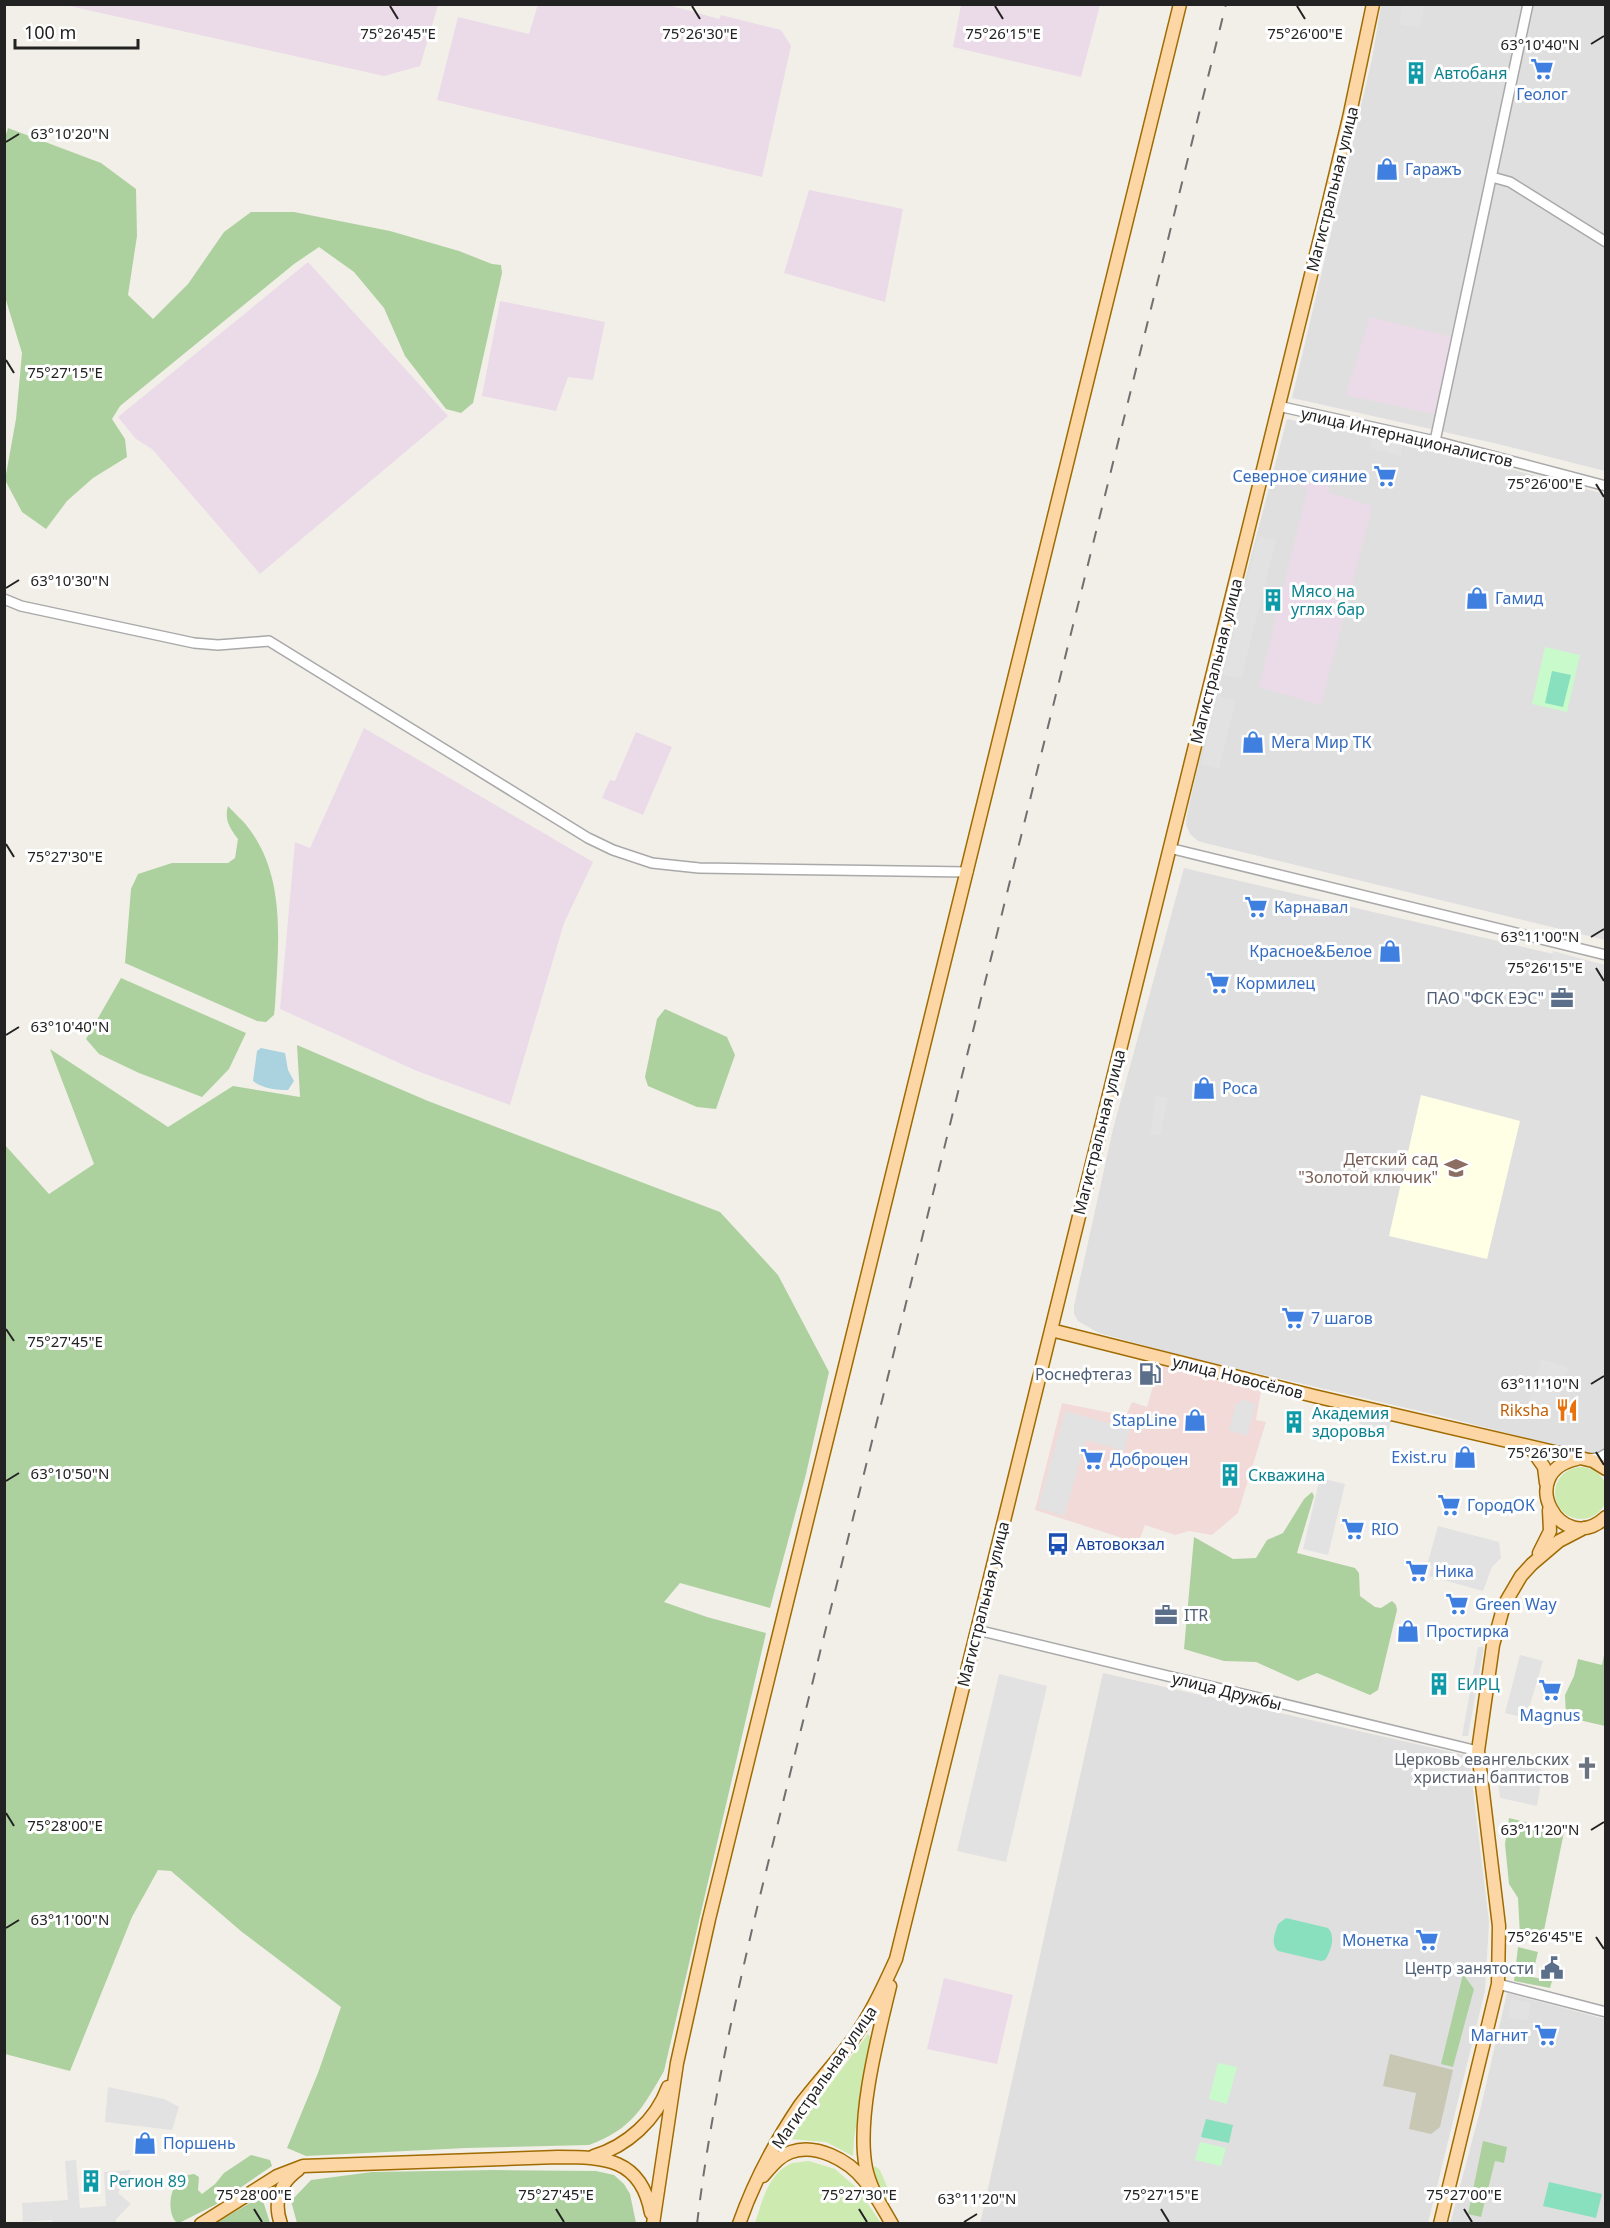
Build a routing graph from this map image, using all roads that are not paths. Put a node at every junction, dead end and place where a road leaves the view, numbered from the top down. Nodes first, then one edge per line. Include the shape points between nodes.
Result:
1 (1180, 4) edge
2 (1373, 4) edge
3 (1528, 4) edge
4 (1492, 177) junction
5 (1605, 242) edge
6 (1278, 406) junction
7 (1435, 441) junction
8 (1605, 486) edge
9 (4, 599) edge
10 (1169, 848) junction
11 (968, 872) junction
12 (1605, 955) edge
13 (1051, 1330) junction
14 (1530, 1448) junction
15 (1605, 1454) edge
16 (1584, 1459) junction
17 (1605, 1469) edge
18 (1546, 1488) junction
19 (1547, 1502) junction
20 (1605, 1517) edge
21 (1587, 1527) junction
22 (1605, 1527) edge
23 (1532, 1564) junction
24 (977, 1630) junction
25 (1478, 1751) junction
26 (896, 1959) junction
27 (1498, 1984) junction
28 (1605, 2012) edge
29 (676, 2063) junction
30 (591, 2157) junction
31 (303, 2166) junction
32 (753, 2189) junction
33 (877, 2199) junction
34 (201, 2223) edge
35 (281, 2223) edge
36 (653, 2223) edge
37 (739, 2223) edge
38 (891, 2223) edge
39 (1440, 2223) edge

1 - 11 main road
2 - 6 main road, Магистральная улица
3 - 4 street
4 - 5 street via 1510,182
4 - 7 street
6 - 7 street, улица Интернационалистов
6 - 10 main road, Магистральная улица
7 - 8 street, улица Интернационалистов
9 - 11 street via 194,643 269,640 573,829 641,860 699,868
10 - 12 street
10 - 13 main road, Магистральная улица
11 - 29 main road
13 - 14 main road, улица Новосёлов
13 - 24 main road, Магистральная улица
14 - 16 main road, улица Новосёлов
14 - 18 main road via 1544,1467
15 - 16 street
16 - 17 main road, улица Новосёлов
16 - 18 main road via 1556,1468
18 - 19 main road
19 - 21 main road via 1561,1522
19 - 23 main road via 1550,1531
20 - 21 main road
21 - 22 main road
21 - 23 main road via 1569,1533
23 - 25 main road via 1516,1583 1500,1616
24 - 25 street, улица Дружбы
24 - 26 main road, Магистральная улица
25 - 27 main road via 1499,1926
26 - 32 main road, Магистральная улица via 874,2007 783,2131
26 - 33 main road via 875,2054 864,2136 867,2171
27 - 28 street
27 - 39 main road
29 - 30 main road via 667,2091 647,2123 619,2146
29 - 36 main road
30 - 31 main road
30 - 36 main road via 627,2169 648,2198
31 - 34 main road via 277,2176
31 - 35 main road via 281,2189 277,2209
32 - 33 main road via 781,2157 810,2149 853,2169
32 - 37 main road, Магистральная улица
33 - 38 main road

